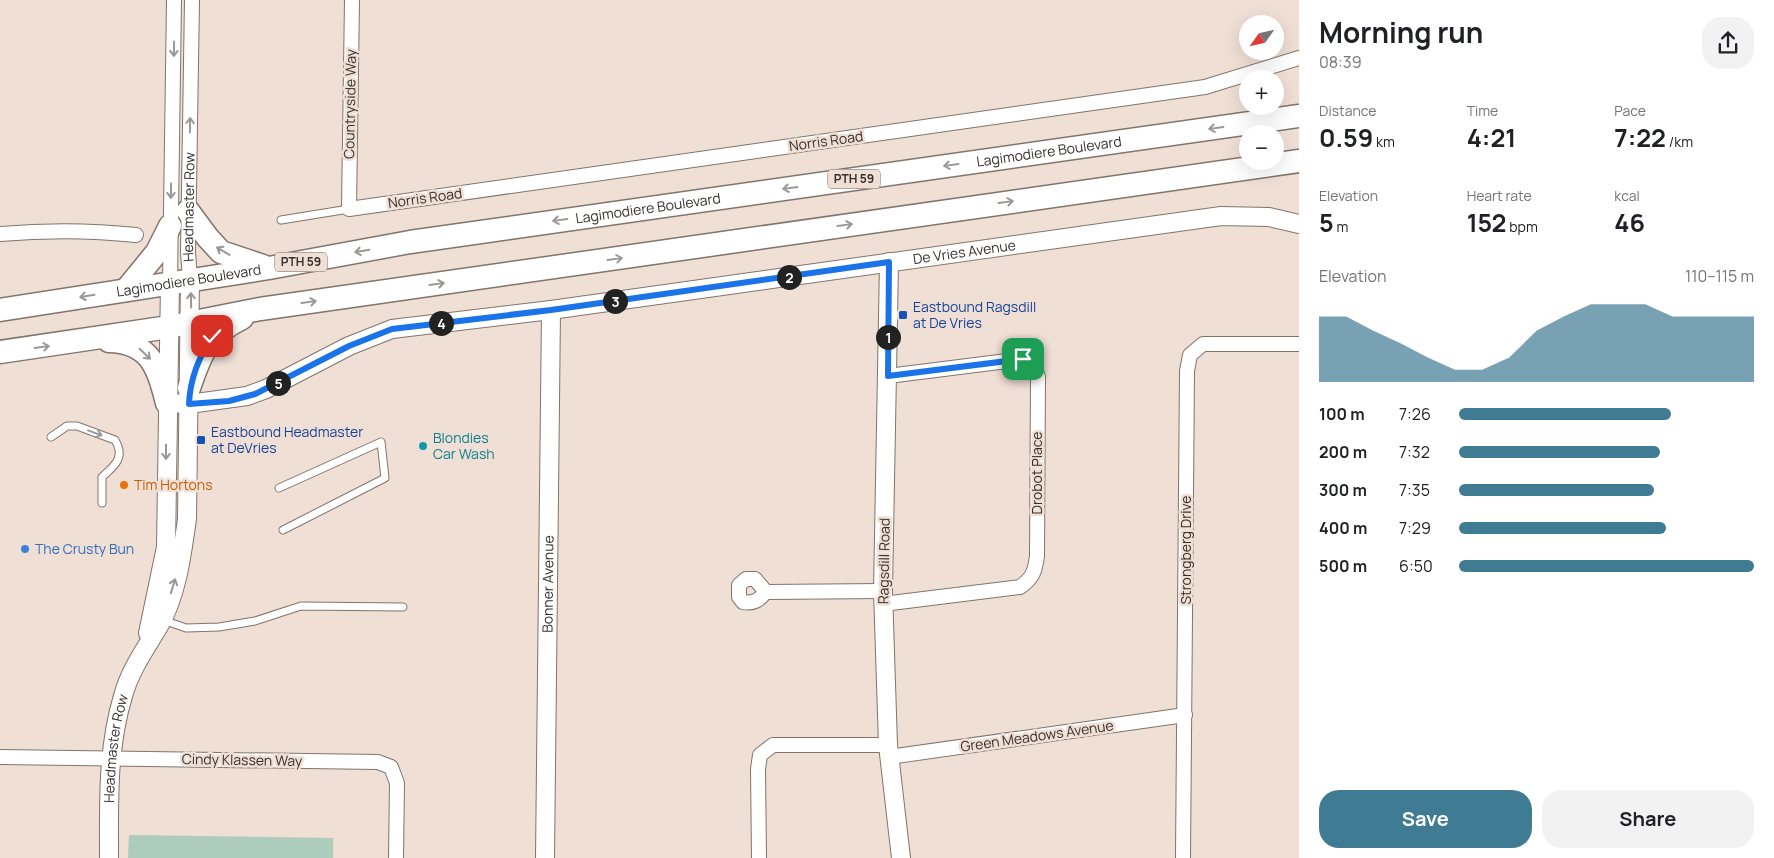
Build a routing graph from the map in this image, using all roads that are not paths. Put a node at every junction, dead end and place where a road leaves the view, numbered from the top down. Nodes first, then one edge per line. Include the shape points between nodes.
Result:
1 (174, 0) edge
2 (192, 0) edge
3 (352, 0) edge
4 (1299, 58) edge
5 (1299, 116) edge
6 (1299, 161) edge
7 (349, 209) junction
8 (188, 212) junction
9 (282, 220) dead end
10 (1299, 224) edge
11 (170, 226) junction
12 (0, 234) edge
13 (136, 235) dead end
14 (889, 262) junction
15 (269, 268) junction
16 (180, 281) junction
17 (126, 290) junction
18 (260, 309) junction
19 (0, 310) edge
20 (551, 310) junction
21 (191, 322) junction
22 (169, 327) junction
23 (83, 341) junction
24 (1299, 344) edge
25 (0, 352) edge
26 (888, 376) junction
27 (182, 398) junction
28 (51, 437) dead end
29 (279, 488) dead end
30 (102, 504) dead end
31 (283, 530) dead end
32 (766, 592) dead end
33 (883, 597) junction
34 (403, 607) dead end
35 (156, 619) junction
36 (1185, 715) junction
37 (888, 751) junction
38 (0, 757) edge
39 (110, 759) junction
40 (109, 858) edge
41 (396, 858) edge
42 (545, 858) edge
43 (759, 858) edge
44 (901, 858) edge
45 (1183, 858) edge

1 -> 11 street, Headmaster Row
8 -> 2 street, Headmaster Row
3 - 7 street, Countryside Way
4 - 7 street, Norris Road via 1205,87
5 -> 15 main road, Lagimodiere Boulevard / PTH 59 via 420,241
18 -> 6 main road
7 - 9 lane
15 -> 8 main road via 221,252
8 - 16 street, Headmaster Row
10 - 14 street, De Vries Avenue via 1269,217 1220,216
11 - 16 street, Headmaster Row
11 - 17 main road via 157,252
12 - 13 street via 90,230
14 - 20 street, De Vries Avenue
14 - 26 street, Ragsdill Road
15 - 16 main road, Lagimodiere Boulevard / PTH 59
16 - 17 main road, Lagimodiere Boulevard / PTH 59
21 -> 16 street, Headmaster Row
16 - 22 street, Headmaster Row
17 -> 19 main road, Lagimodiere Boulevard / PTH 59
18 - 21 main road
18 - 27 main road via 212,336
20 - 27 street, De Vries Avenue via 392,329 349,346 255,394 229,401
20 - 42 street, Bonner Avenue
21 - 22 main road
21 - 27 street, Headmaster Row
22 - 23 main road
22 - 27 street, Headmaster Row
25 -> 23 main road
23 -> 27 main road via 127,342 145,352
24 - 36 street, Strongberg Drive via 1202,344 1190,355 1187,371
26 - 33 street, Ragsdill Road
26 - 33 street, Drobot Place via 1023,359 1034,366 1038,378 1037,556 1035,571 1030,580 1020,587
27 - 35 street, Headmaster Row via 177,503 186,519 177,573
28 -> 30 lane via 67,426 76,426 115,440 120,459 102,477
29 - 31 lane via 381,442 385,478
32 - 33 street, Drobot Place
33 - 37 street, Ragsdill Road
34 - 35 lane via 301,606 254,621 219,627 186,628
35 - 39 street, Headmaster Row via 123,694
36 - 37 street, Green Meadows Avenue
36 - 45 street, Strongberg Drive
37 - 43 street, Green Meadows Avenue via 773,745 760,755
37 - 44 street, Ragsdill Road
38 - 39 street, Cindy Klassen Way
39 - 40 street, Headmaster Row
39 - 41 street, Cindy Klassen Way via 378,762 391,767 397,784

